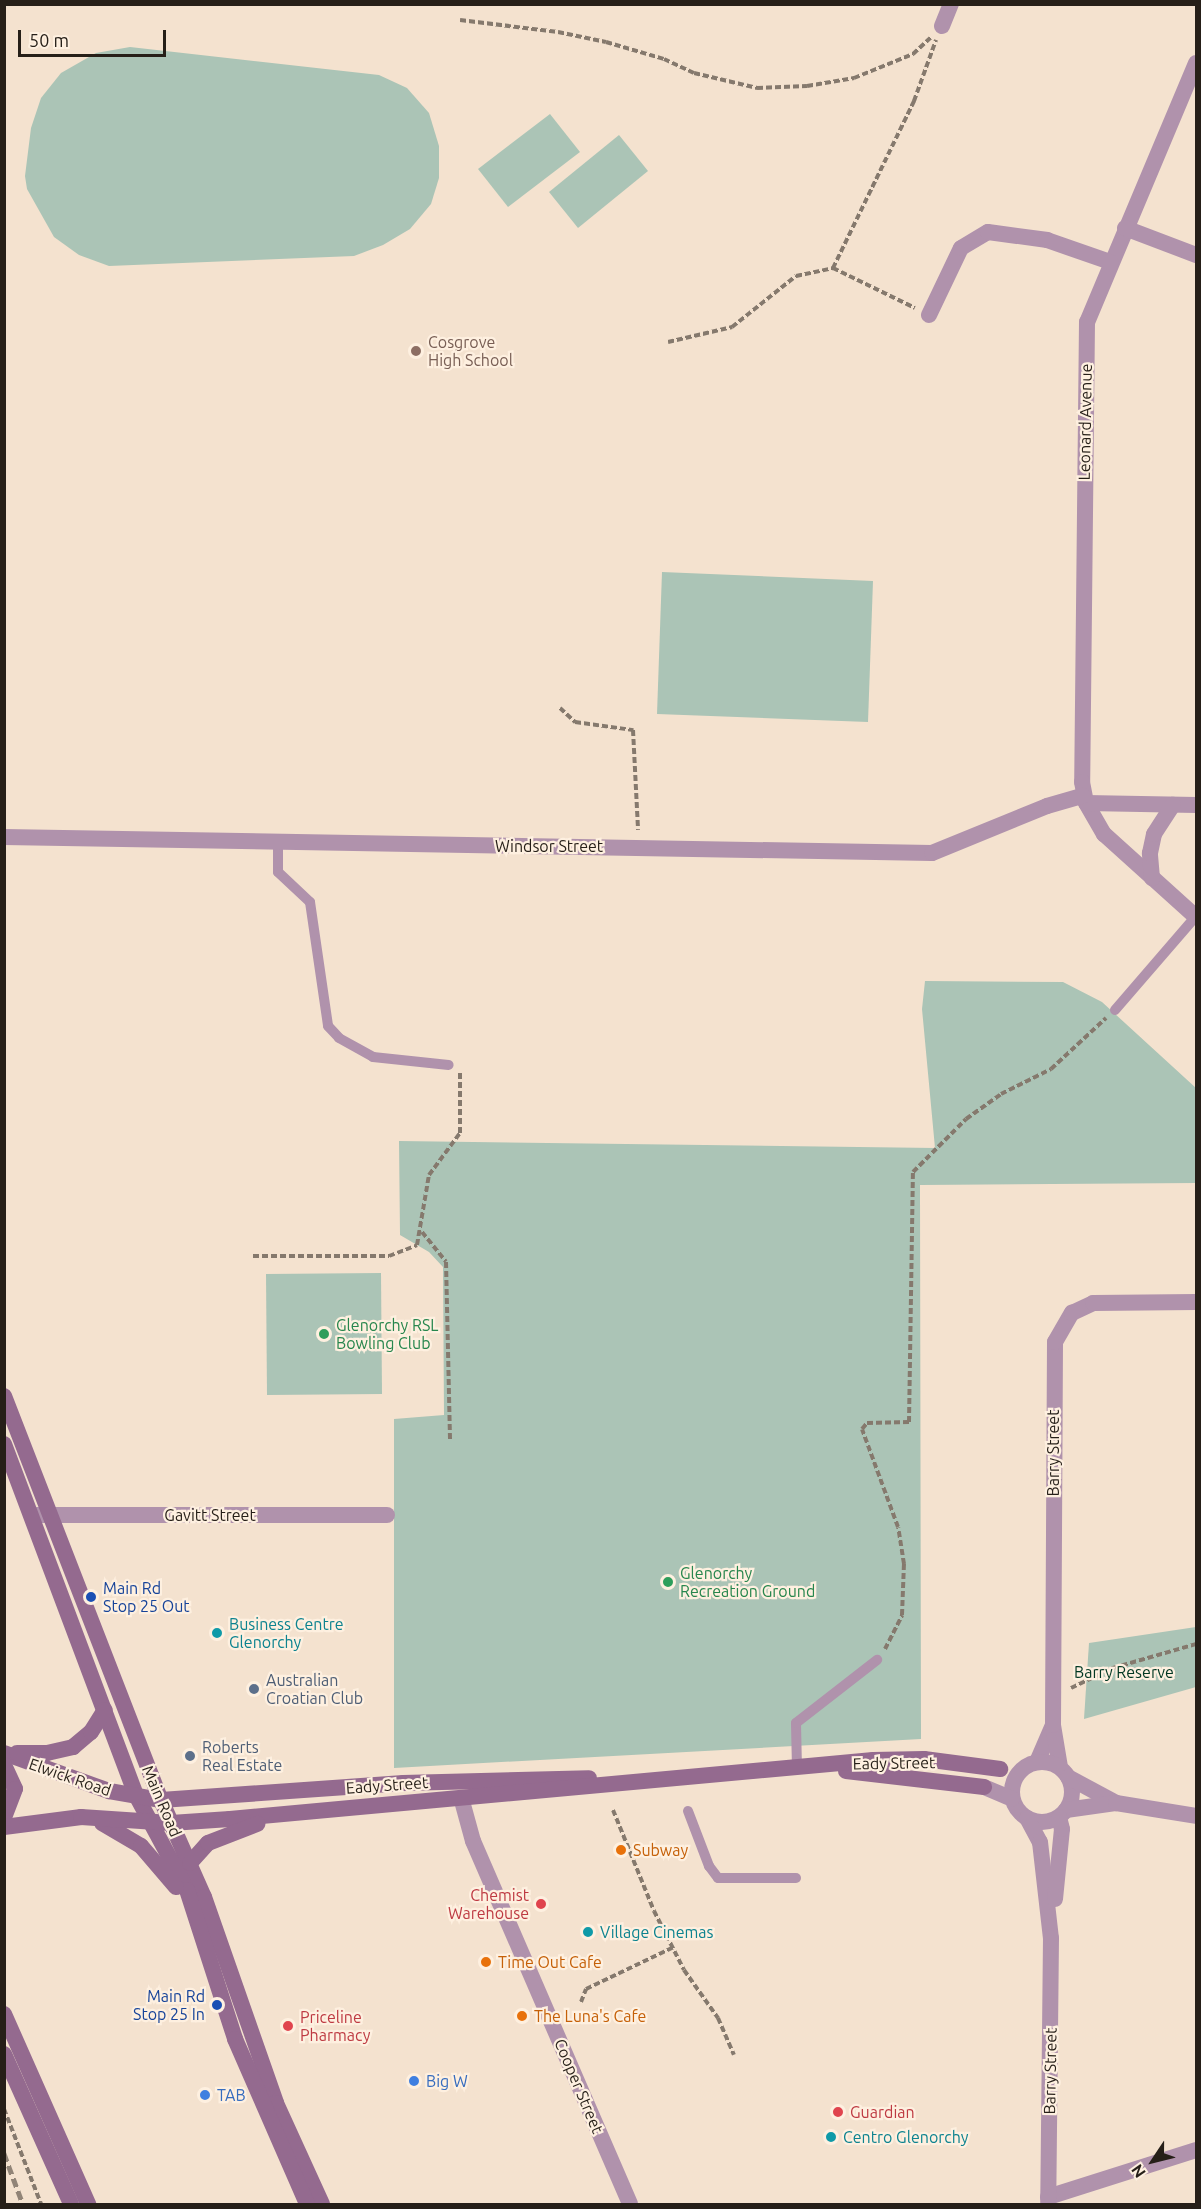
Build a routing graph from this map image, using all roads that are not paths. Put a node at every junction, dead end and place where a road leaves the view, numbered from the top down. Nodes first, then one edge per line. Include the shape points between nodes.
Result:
1 (951, 4) edge
2 (942, 26) road end
3 (1197, 63) edge
4 (1125, 228) junction
5 (1197, 255) edge
6 (1110, 262) junction
7 (929, 315) road end
8 (1085, 799) junction
9 (1173, 805) junction
10 (1197, 805) edge
11 (4, 837) edge
12 (278, 841) junction
13 (1152, 878) junction
14 (1196, 916) edge
15 (1115, 1010) road end
16 (449, 1065) road end
17 (1197, 1302) edge
18 (4, 1396) edge
19 (4, 1444) edge
20 (32, 1515) junction
21 (50, 1515) junction
22 (387, 1515) dead end
23 (877, 1660) road end
24 (105, 1710) junction
25 (1053, 1725) junction
26 (4, 1753) edge
27 (1031, 1764) junction
28 (4, 1765) edge
29 (797, 1768) junction
30 (1000, 1769) joint
31 (1064, 1772) junction
32 (637, 1781) junction
33 (984, 1787) joint
34 (137, 1797) junction
35 (1012, 1799) junction
36 (161, 1800) junction
37 (462, 1801) junction
38 (1116, 1803) junction
39 (688, 1811) dead end
40 (1062, 1813) junction
41 (292, 1814) junction
42 (1197, 1816) edge
43 (81, 1817) junction
44 (4, 1818) edge
45 (1027, 1818) junction
46 (148, 1822) junction
47 (171, 1823) junction
48 (4, 1827) edge
49 (190, 1863) junction
50 (796, 1878) dead end
51 (1051, 1938) junction
52 (208, 1964) junction
53 (4, 2014) edge
54 (4, 2054) edge
55 (1197, 2150) edge
56 (1048, 2201) edge
57 (71, 2205) edge
58 (88, 2205) edge
59 (307, 2205) edge
60 (322, 2205) edge
61 (630, 2205) edge

1 - 2 street
3 - 4 street, Leonard Avenue
4 - 5 street
4 - 6 street, Leonard Avenue
6 - 7 street via 1047,240 988,232 961,248
6 - 8 street, Leonard Avenue via 1088,322 1086,345
8 - 9 street, Windsor Street
8 - 12 street, Windsor Street via 1047,806 932,853
8 - 13 street via 1104,834
9 - 10 street, Windsor Street
9 - 13 street via 1154,834 1150,853
11 - 12 street, Windsor Street
12 - 16 lane via 278,872 310,902 328,1026 339,1038 373,1057
13 - 14 street
14 - 15 lane
17 - 25 street, Barry Street via 1093,1303 1072,1313 1059,1329 1053,1356
18 - 21 main road, Main Road
19 - 20 main road, Main Road
20 - 21 street, Gavitt Street
20 - 24 main road, Main Road
21 - 22 street, Gavitt Street
21 - 36 main road, Main Road
23 - 29 lane via 796,1723
24 - 26 main road via 87,1736 68,1749 39,1754
24 - 34 main road, Main Road
25 - 27 street, Barry Street
25 - 31 street, Barry Street
26 - 34 main road, Elwick Road via 92,1786
27 - 30 street, Eady Street
27 - 31 street
27 - 35 street via 1014,1780
28 - 44 main road via 15,1789
29 - 30 main road, Eady Street via 924,1759
29 - 32 main road, Eady Street
29 - 33 main road, Eady Street via 918,1777
31 - 38 street
31 - 40 street via 1072,1794
32 - 36 main road, Eady Street via 554,1777
32 - 37 main road, Eady Street
33 - 35 street, Eady Street
34 - 36 main road, Eady Street
34 - 46 main road, Main Road
35 - 45 street
36 - 47 main road, Main Road
37 - 41 main road, Eady Street
37 - 61 street, Cooper Street via 473,1840
38 - 40 street
38 - 42 street
39 - 50 lane via 709,1866 718,1878
40 - 45 street via 1043,1822
40 - 51 street, Barry Street
41 - 47 main road, Eady Street
41 - 49 main road via 217,1838
43 - 46 main road, Elwick Road
43 - 48 main road, Elwick Road
43 - 52 main road via 122,1832 161,1866 177,1890
45 - 51 street, Barry Street via 1040,1842
46 - 47 main road, Eady Street
46 - 52 main road, Main Road via 187,1890 202,1928
47 - 49 main road, Main Road
49 - 60 main road, Main Road via 257,2053
51 - 56 street, Barry Street
52 - 59 main road, Main Road via 263,2109
53 - 58 main road
54 - 57 main road
55 - 56 street

